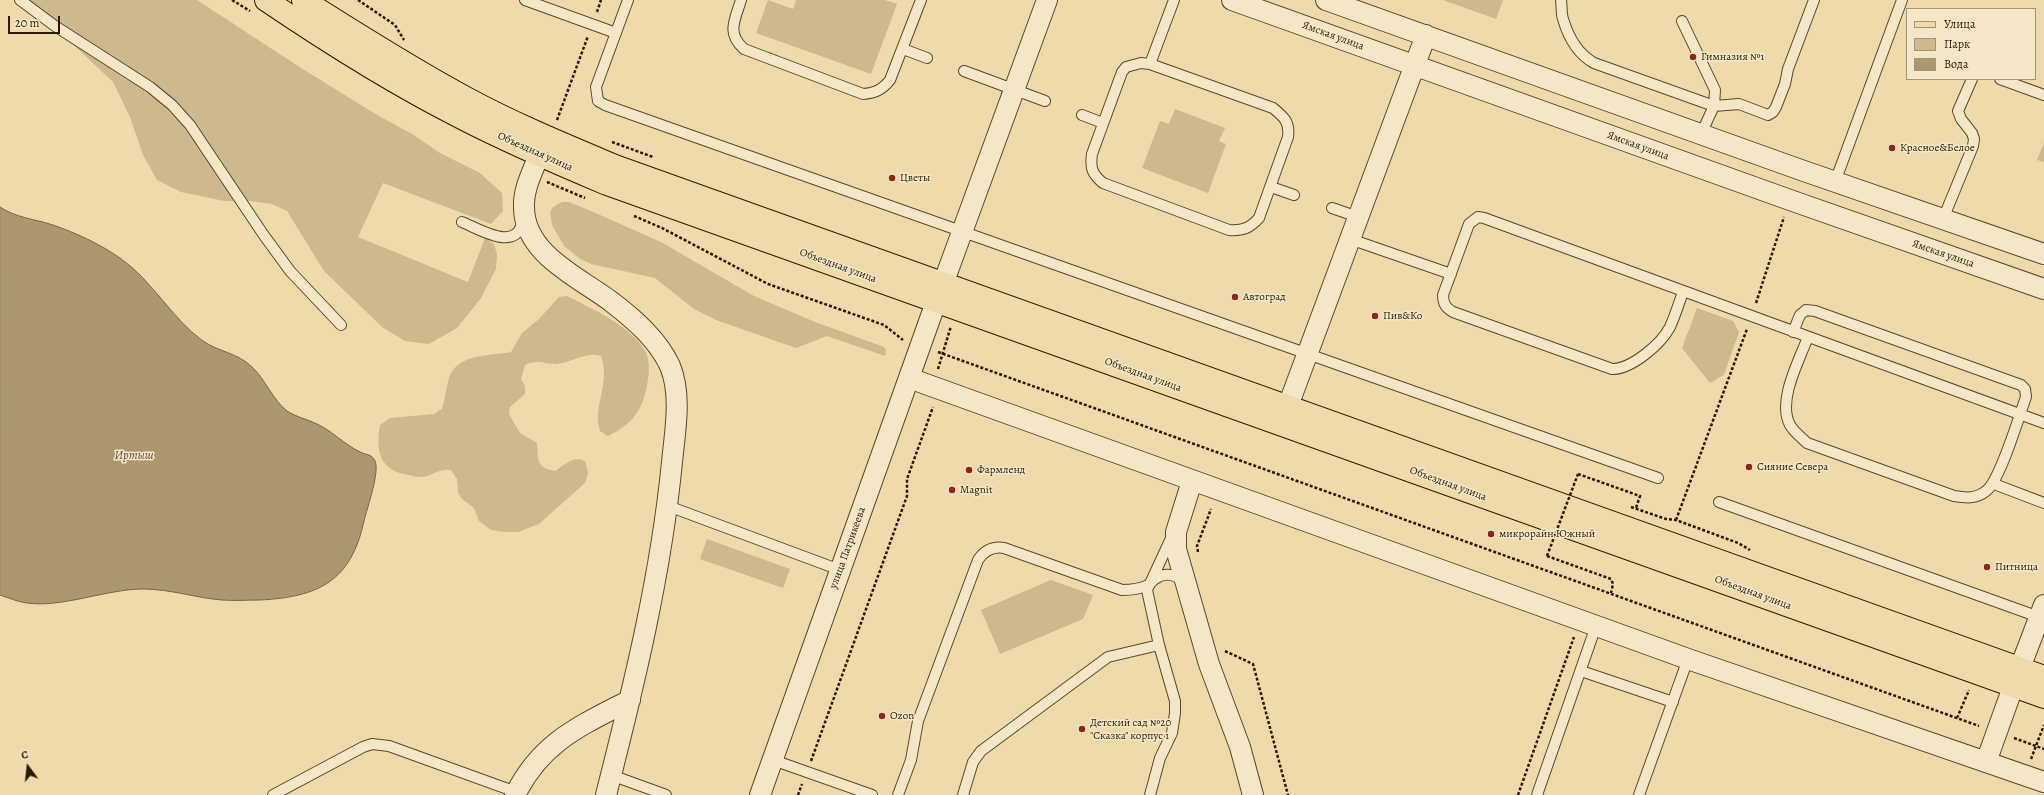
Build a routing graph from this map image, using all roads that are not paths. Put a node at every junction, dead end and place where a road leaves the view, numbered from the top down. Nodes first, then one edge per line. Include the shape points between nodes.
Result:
1 (20, 0) edge
2 (266, 0) edge
3 (303, 0) edge
4 (525, 0) edge
5 (628, 0) edge
6 (741, 0) edge
7 (921, 0) edge
8 (1047, 0) edge
9 (1174, 0) edge
10 (1232, 0) edge
11 (1326, 0) edge
12 (1561, 0) edge
13 (1814, 0) edge
14 (1902, 0) edge
15 (1682, 21) dead end
16 (616, 33) junction
17 (1426, 35) junction
18 (903, 49) junction
19 (927, 58) dead end
20 (1150, 64) junction
21 (1414, 66) junction
22 (964, 71) dead end
23 (1972, 80) edge
24 (2003, 80) edge
25 (1014, 90) junction
26 (2044, 94) edge
27 (1045, 101) dead end
28 (1714, 106) junction
29 (1082, 115) dead end
30 (1103, 123) junction
31 (1701, 134) junction
32 (548, 138) junction
33 (1836, 182) junction
34 (1271, 187) junction
35 (1294, 195) dead end
36 (1332, 208) dead end
37 (524, 212) junction
38 (1358, 217) junction
39 (1943, 219) junction
40 (462, 222) dead end
41 (962, 231) junction
42 (1350, 238) junction
43 (2044, 254) edge
44 (1450, 274) junction
45 (2044, 289) edge
46 (1683, 292) junction
47 (940, 293) junction
48 (341, 325) dead end
49 (1793, 332) junction
50 (1808, 337) junction
51 (1307, 354) junction
52 (909, 378) junction
53 (2020, 414) junction
54 (1285, 415) junction
55 (2044, 423) edge
56 (1658, 478) dead end
57 (1192, 481) junction
58 (1994, 484) junction
59 (1719, 502) dead end
60 (2044, 503) edge
61 (668, 506) junction
62 (1178, 522) junction
63 (840, 570) junction
64 (1149, 585) junction
65 (1188, 590) junction
66 (2042, 611) edge
67 (1596, 626) junction
68 (1159, 645) junction
69 (1688, 658) junction
70 (1581, 671) junction
71 (2017, 677) junction
72 (2044, 677) edge
73 (2044, 697) edge
74 (630, 700) junction
75 (1673, 702) junction
76 (773, 760) junction
77 (1986, 762) junction
78 (611, 775) junction
79 (2044, 782) edge
80 (515, 794) edge
81 (274, 795) edge
82 (606, 795) edge
83 (666, 795) edge
84 (760, 795) edge
85 (872, 795) edge
86 (898, 795) edge
87 (963, 795) edge
88 (1150, 795) edge
89 (1253, 795) edge
90 (1537, 795) edge
91 (1639, 795) edge

1 - 48 lane via 61,30 150,87 172,105 190,125 290,271
2 - 32 main road, Объездная улица via 459,117
3 - 32 main road, Объездная улица via 402,62 468,99
4 - 16 lane
5 - 16 lane
6 - 18 lane via 732,31 736,42 744,49 863,94 883,88 890,80
7 - 18 lane
8 - 25 street, улица Патрикеева
9 - 20 lane
10 - 21 street, Ямская улица
11 - 17 street
12 - 28 lane via 1563,20 1578,50 1585,58
13 - 28 lane via 1773,112 1768,115 1733,103
14 - 33 lane
15 - 28 lane via 1715,90
16 - 41 lane via 596,87 598,101
17 - 21 street
17 - 31 street
18 - 19 lane
20 - 30 lane via 1141,63 1126,67 1122,72
20 - 34 lane via 1273,108 1284,116 1290,126 1288,137
21 - 38 street
21 - 45 street, Ямская улица
22 - 25 lane
23 - 39 lane via 1958,111 1972,133 1973,146
24 - 26 lane
25 - 27 lane
25 - 41 street, улица Патрикеева
28 - 31 lane
29 - 30 lane
30 - 34 lane via 1090,167 1103,183 1229,230 1240,231 1251,226 1259,218
31 - 33 street
32 - 37 street via 526,193
32 - 47 main road, Объездная улица via 606,184
33 - 39 street
34 - 35 lane
36 - 38 lane
37 - 40 lane via 520,230 508,238
37 - 61 street via 533,238 546,255 637,323 654,341 670,367 677,400
38 - 42 street
39 - 43 street
41 - 47 street, улица Патрикеева
41 - 51 lane
42 - 44 lane
42 - 51 street
44 - 46 lane via 1469,224 1478,217
44 - 46 lane via 1443,295 1446,308 1612,369 1629,366 1663,337 1670,327
46 - 49 lane
47 - 52 street, улица Патрикеева
47 - 54 main road, Объездная улица
49 - 50 lane
49 - 53 lane via 1800,315 1806,310 1815,311 2021,385 2025,389 2026,397
50 - 53 lane
50 - 58 lane via 1786,395 1785,409 1790,424 1807,443 1954,496 1977,497
51 - 54 street
51 - 56 lane
52 - 57 street
52 - 63 street, улица Патрикеева
53 - 55 lane
53 - 58 lane
54 - 71 main road, Объездная улица
57 - 62 street
57 - 67 street
58 - 60 lane
59 - 66 lane
61 - 63 lane
61 - 74 street via 652,602
62 - 64 lane
62 - 65 street via 1176,545
63 - 76 street, улица Патрикеева
64 - 65 lane via 1161,576 1170,575 1180,580
64 - 68 lane via 1147,596
64 - 86 lane via 1122,590 998,547 981,555 918,721 911,760
65 - 89 street via 1209,664 1240,747
66 - 71 street
67 - 69 street
67 - 70 lane
68 - 87 lane via 1108,658 981,751 973,762
68 - 88 lane via 1176,713 1172,733 1160,758
69 - 75 lane
69 - 77 street
70 - 75 lane
70 - 90 lane
71 - 72 main road, Объездная улица
71 - 73 main road, Объездная улица
71 - 77 street
74 - 78 street
74 - 80 street via 547,749 533,764
75 - 91 lane
76 - 84 street, улица Патрикеева
76 - 85 lane
77 - 79 street
78 - 82 street
78 - 83 lane
80 - 81 lane via 388,746 372,744 363,746

